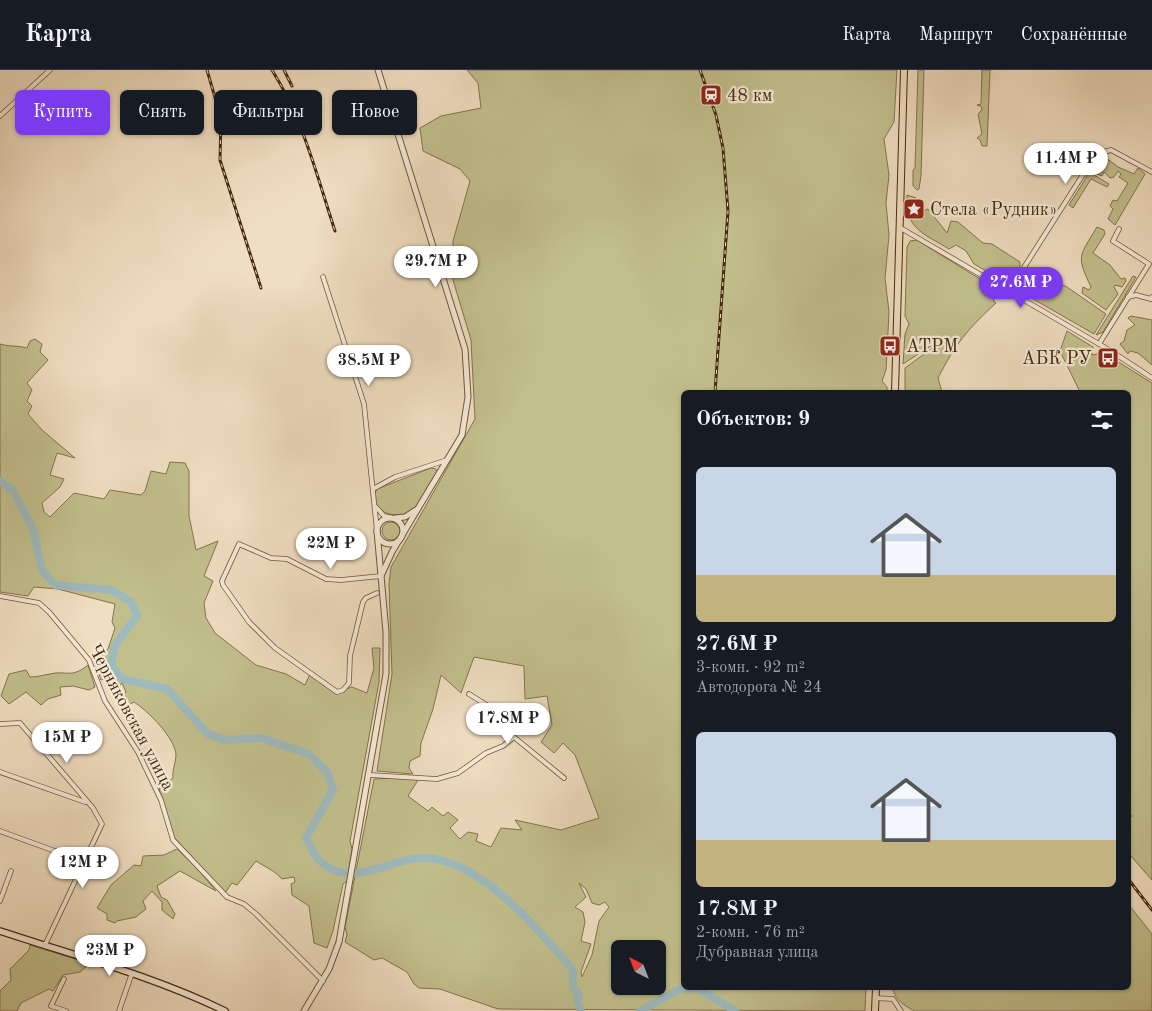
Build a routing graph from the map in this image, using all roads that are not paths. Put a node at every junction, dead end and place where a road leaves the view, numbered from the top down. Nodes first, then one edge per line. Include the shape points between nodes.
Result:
1 (50, 70) edge
2 (378, 70) edge
3 (904, 70) edge
4 (0, 116) edge
5 (1152, 172) edge
6 (899, 227) junction
7 (1119, 229) dead end
8 (1150, 266) edge
9 (323, 278) dead end
10 (1009, 291) junction
11 (1128, 297) junction
12 (1152, 297) edge
13 (1099, 344) junction
14 (1152, 378) edge
15 (895, 390) edge
16 (448, 460) junction
17 (373, 489) junction
18 (422, 504) junction
19 (374, 505) junction
20 (392, 518) junction
21 (378, 532) junction
22 (400, 538) junction
23 (381, 576) junction
24 (377, 593) dead end
25 (0, 596) edge
26 (469, 694) dead end
27 (0, 724) edge
28 (513, 738) junction
29 (0, 772) edge
30 (370, 774) junction
31 (564, 778) dead end
32 (87, 803) junction
33 (0, 831) edge
34 (86, 862) junction
35 (10, 871) dead end
36 (0, 901) edge
37 (0, 931) edge
38 (45, 945) junction
39 (132, 973) junction
40 (64, 979) dead end
41 (323, 981) junction
42 (876, 990) edge
43 (875, 998) junction
44 (66, 1011) edge
45 (119, 1011) edge
46 (225, 1011) edge
47 (304, 1011) edge
48 (875, 1011) edge
49 (901, 1011) edge

1 - 4 street
2 - 16 street via 465,349 468,397 462,435
3 - 6 highway
5 - 10 street via 1112,150 1096,154
6 - 10 street
6 - 15 highway
7 - 8 street via 1113,241
8 - 11 street
9 - 17 street via 364,404
10 - 13 street
11 - 12 street
11 - 13 street
13 - 14 street
16 - 17 street via 395,477
16 - 18 street
17 - 19 street
18 - 20 street via 408,516
18 - 22 street
19 - 20 street via 382,515
19 - 21 street
20 - 21 street via 380,523
20 - 22 street via 402,526
21 - 22 street via 380,539 387,543 394,543
21 - 23 street
22 - 23 street
23 - 24 street via 326,578 286,559 271,558 240,544 222,581 249,622 274,648 337,692 349,684 350,656 364,602
23 - 30 street via 386,674
25 - 41 street, Черняковская улица via 39,603 74,641 89,660 105,701 138,752 161,800 173,840 218,890 256,914
26 - 28 street via 493,709 493,720
27 - 32 street via 20,724
28 - 30 street via 458,773 437,779
28 - 31 street
29 - 32 street
30 - 41 street via 339,942
32 - 34 street via 102,824
33 - 34 street
34 - 38 street
35 - 36 street
37 - 38 main road
38 - 39 main road
39 - 45 street
39 - 46 main road
40 - 44 street via 51,1006
41 - 47 street
42 - 43 highway
43 - 48 highway
43 - 49 street via 893,999

